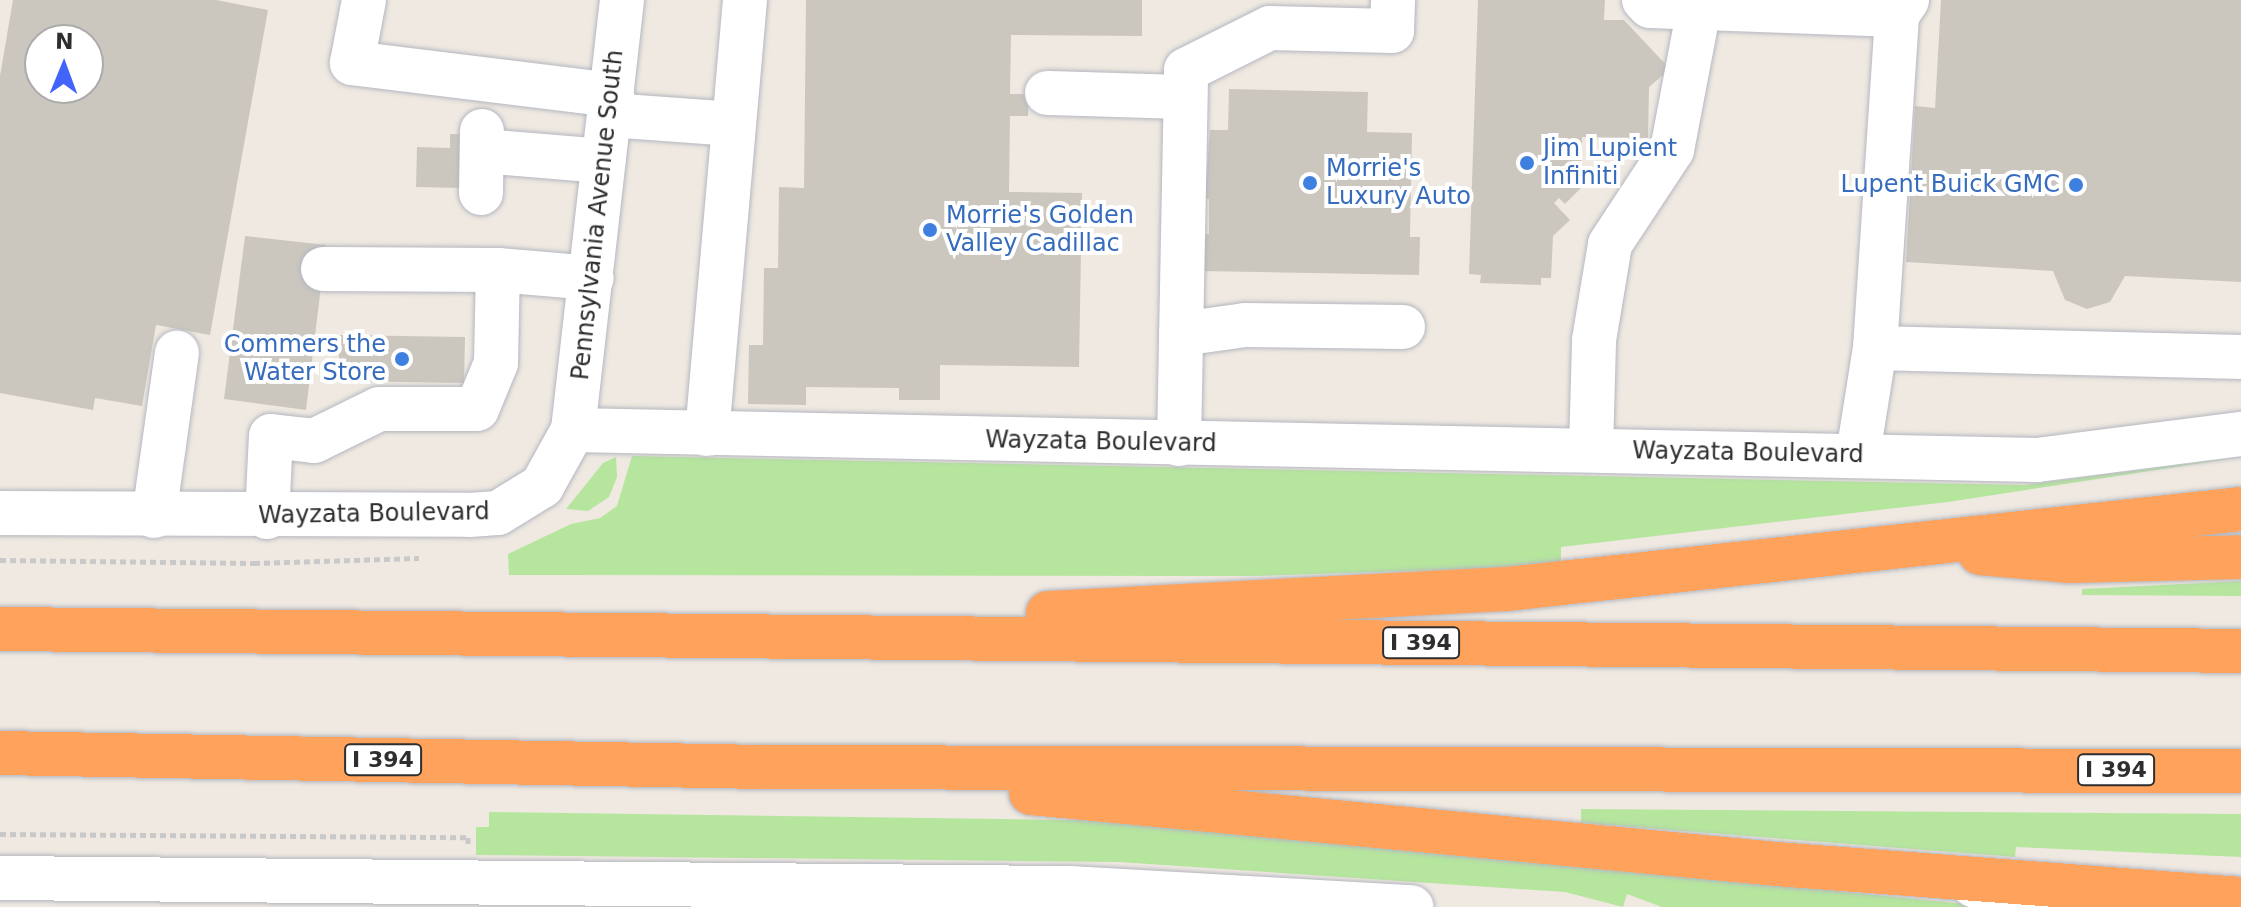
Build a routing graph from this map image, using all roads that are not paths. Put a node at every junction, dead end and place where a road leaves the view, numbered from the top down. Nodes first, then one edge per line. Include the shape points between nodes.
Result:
1 (364, 0) edge
2 (622, 0) edge
3 (745, 0) edge
4 (1393, 0) edge
5 (1644, 0) edge
6 (1902, 7) edge
7 (1699, 8) junction
8 (1047, 93) dead end
9 (1185, 97) junction
10 (610, 105) junction
11 (734, 124) junction
12 (604, 161) junction
13 (481, 193) dead end
14 (323, 269) dead end
15 (498, 270) junction
16 (592, 278) junction
17 (1403, 327) dead end
18 (1181, 334) junction
19 (1875, 348) junction
20 (177, 353) dead end
21 (2241, 357) edge
22 (573, 430) junction
23 (707, 434) junction
24 (2241, 434) edge
25 (1179, 444) junction
26 (1591, 450) junction
27 (1858, 454) junction
28 (2230, 508) edge
29 (0, 513) edge
30 (154, 516) junction
31 (267, 517) junction
32 (1898, 546) junction
33 (2241, 557) edge
34 (0, 629) edge
35 (600, 636) junction
36 (2241, 651) edge
37 (0, 753) edge
38 (766, 767) junction
39 (2241, 771) edge
40 (0, 878) edge
41 (1952, 878) junction
42 (522, 895) edge
43 (636, 895) edge
44 (855, 896) edge
45 (2241, 899) edge
46 (1260, 902) edge
47 (1411, 907) edge
48 (2035, 907) edge

1 - 10 street via 352,63
2 - 10 street, Pennsylvania Avenue South
3 - 11 street
4 - 9 street via 1392,31 1270,28 1186,70
5 - 7 street via 1650,6
6 - 7 street
6 - 19 street
7 - 26 street via 1672,150 1610,244 1594,340
8 - 9 street
9 - 18 street
10 - 11 street
10 - 12 street, Pennsylvania Avenue South
11 - 23 street
12 - 13 street via 482,141
12 - 16 street, Pennsylvania Avenue South
14 - 15 street
15 - 16 street
15 - 31 street via 496,363 477,409 379,409 314,441 271,436
16 - 22 street, Pennsylvania Avenue South
17 - 18 street via 1245,325
18 - 25 street
19 - 21 street
19 - 27 street
20 - 30 street
22 - 23 street, Wayzata Boulevard
22 - 31 street, Wayzata Boulevard via 542,486 498,513
23 - 25 street, Wayzata Boulevard
24 - 27 street, Wayzata Boulevard via 2037,460
25 - 26 street, Wayzata Boulevard
26 - 27 street, Wayzata Boulevard
28 - 32 highway
29 - 30 street, Wayzata Boulevard
30 - 31 street, Wayzata Boulevard
32 - 33 highway via 2070,561
32 - 35 highway via 1507,589
34 - 35 highway, I 394
35 - 36 highway, I 394
37 - 38 highway, I 394
38 - 39 highway, I 394
38 - 41 highway
40 - 42 street
41 - 45 highway
41 - 48 street
42 - 43 street
43 - 44 street
44 - 46 street
46 - 47 street

